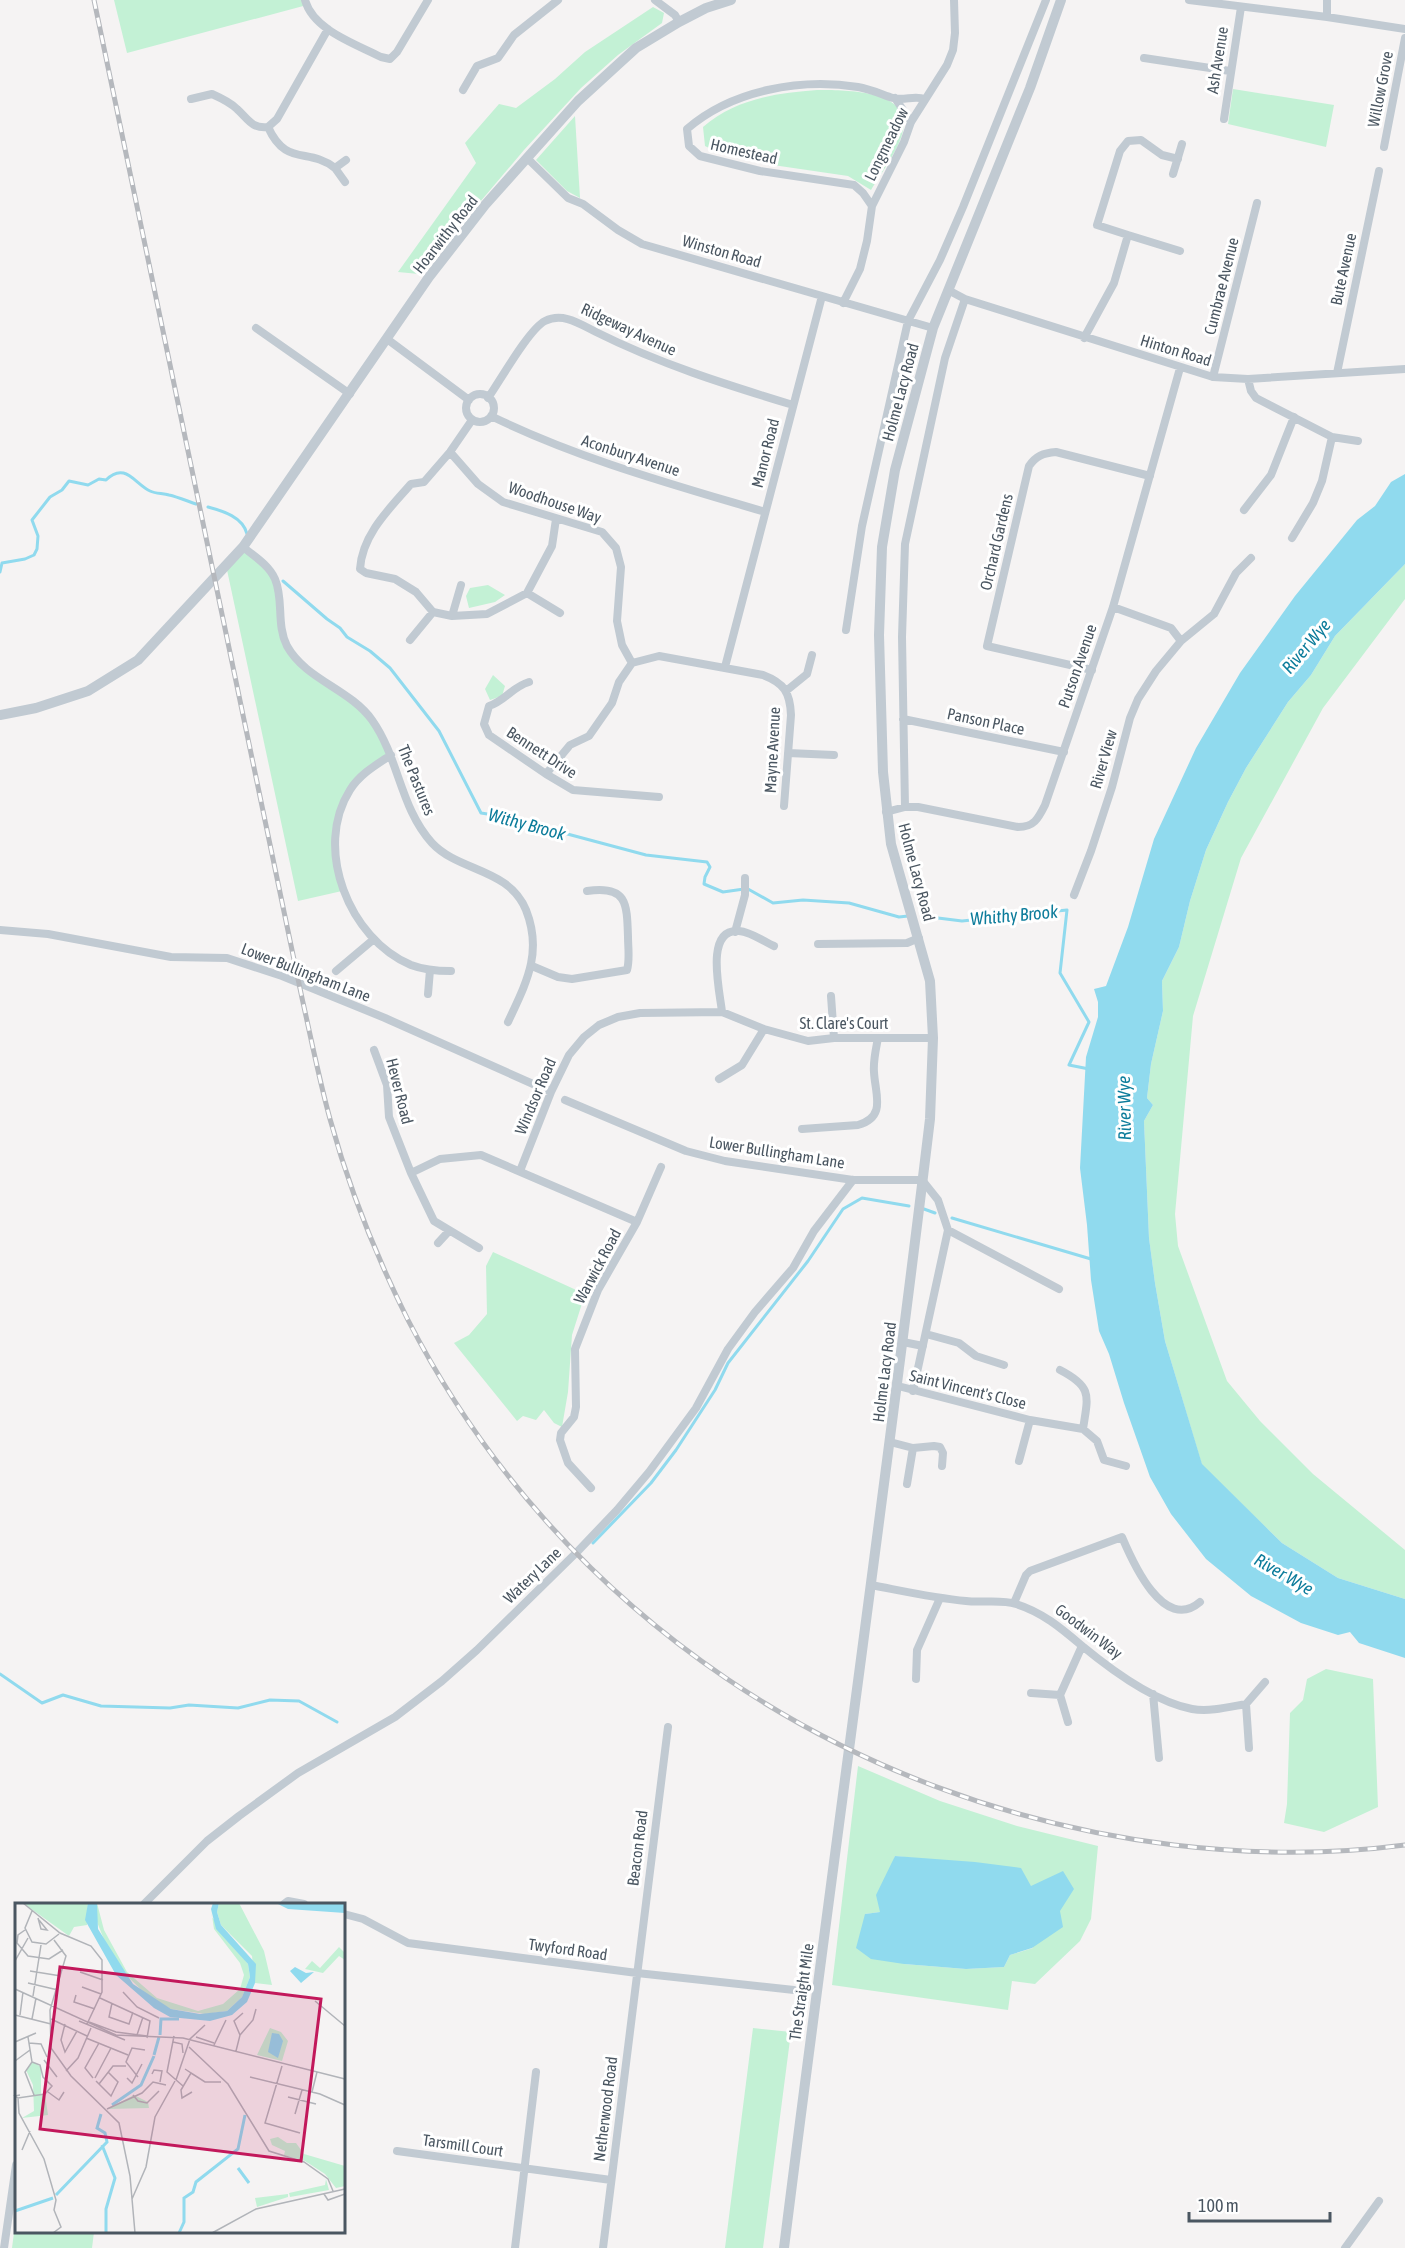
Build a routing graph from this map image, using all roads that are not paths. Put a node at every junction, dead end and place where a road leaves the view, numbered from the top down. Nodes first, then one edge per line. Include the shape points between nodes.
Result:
1 (305, 0) edge
2 (428, 0) edge
3 (558, 0) edge
4 (655, 0) edge
5 (731, 0) edge
6 (954, 0) edge
7 (1046, 0) edge
8 (1061, 0) edge
9 (1189, 0) edge
10 (1327, 0) edge
11 (1203, 1) edge
12 (1241, 7) junction
13 (1327, 17) junction
14 (679, 22) junction
15 (328, 28) junction
16 (1405, 29) edge
17 (1405, 38) edge
18 (1144, 58) dead end
19 (1230, 71) junction
20 (463, 90) dead end
21 (895, 98) junction
22 (191, 99) dead end
23 (924, 99) junction
24 (1224, 119) dead end
25 (911, 122) junction
26 (268, 128) junction
27 (1182, 144) dead end
28 (1384, 147) dead end
29 (527, 158) junction
30 (1178, 159) junction
31 (346, 160) dead end
32 (335, 168) junction
33 (1379, 171) dead end
34 (1173, 174) dead end
35 (345, 182) dead end
36 (1257, 203) dead end
37 (872, 206) junction
38 (1128, 235) junction
39 (1180, 251) dead end
40 (948, 290) junction
41 (822, 296) junction
42 (965, 299) junction
43 (843, 303) junction
44 (908, 321) junction
45 (256, 328) dead end
46 (933, 328) junction
47 (1084, 338) junction
48 (387, 339) junction
49 (1180, 368) junction
50 (1405, 369) edge
51 (1336, 373) junction
52 (1213, 377) junction
53 (1248, 380) junction
54 (350, 394) junction
55 (488, 398) junction
56 (469, 400) junction
57 (792, 405) junction
58 (491, 416) junction
59 (1294, 417) junction
60 (472, 420) junction
61 (1332, 437) junction
62 (1358, 441) dead end
63 (450, 452) junction
64 (1150, 476) junction
65 (1244, 510) dead end
66 (765, 512) junction
67 (556, 519) junction
68 (1292, 538) dead end
69 (243, 547) junction
70 (1251, 558) dead end
71 (461, 585) dead end
72 (526, 593) junction
73 (1113, 607) junction
74 (434, 612) junction
75 (560, 613) dead end
76 (452, 616) junction
77 (846, 630) dead end
78 (410, 640) dead end
79 (1181, 641) junction
80 (812, 655) dead end
81 (632, 663) junction
82 (725, 667) junction
83 (1092, 669) junction
84 (529, 682) dead end
85 (786, 691) junction
86 (0, 715) edge
87 (903, 719) junction
88 (1064, 752) junction
89 (788, 753) junction
90 (391, 755) junction
91 (834, 755) dead end
92 (546, 774) junction
93 (659, 797) dead end
94 (784, 806) dead end
95 (904, 807) junction
96 (886, 812) junction
97 (745, 878) dead end
98 (587, 891) dead end
99 (1074, 896) dead end
100 (0, 930) edge
101 (735, 932) junction
102 (919, 938) junction
103 (374, 939) junction
104 (818, 944) dead end
105 (774, 946) dead end
106 (531, 966) junction
107 (430, 970) junction
108 (336, 971) dead end
109 (451, 971) dead end
110 (428, 994) dead end
111 (831, 996) dead end
112 (722, 1012) junction
113 (508, 1022) dead end
114 (764, 1029) junction
115 (834, 1038) junction
116 (878, 1038) junction
117 (933, 1038) junction
118 (374, 1050) dead end
119 (719, 1079) dead end
120 (551, 1092) junction
121 (565, 1100) dead end
122 (802, 1129) dead end
123 (661, 1167) dead end
124 (520, 1171) junction
125 (411, 1173) junction
126 (853, 1180) junction
127 (922, 1180) junction
128 (637, 1222) junction
129 (948, 1230) junction
130 (449, 1231) junction
131 (438, 1244) dead end
132 (479, 1248) dead end
133 (1059, 1289) dead end
134 (926, 1334) junction
135 (903, 1342) junction
136 (923, 1346) junction
137 (1004, 1365) dead end
138 (1060, 1370) dead end
139 (898, 1386) junction
140 (913, 1390) junction
141 (1030, 1420) junction
142 (1083, 1429) junction
143 (890, 1442) junction
144 (913, 1448) junction
145 (1019, 1461) dead end
146 (942, 1466) dead end
147 (1126, 1466) dead end
148 (907, 1484) dead end
149 (591, 1488) dead end
150 (871, 1585) junction
151 (940, 1598) junction
152 (1200, 1602) dead end
153 (1014, 1603) junction
154 (1082, 1646) junction
155 (916, 1679) dead end
156 (1265, 1682) dead end
157 (1031, 1693) dead end
158 (1153, 1694) junction
159 (1059, 1695) junction
160 (1246, 1704) junction
161 (1068, 1722) dead end
162 (668, 1727) dead end
163 (850, 1740) joint
164 (1249, 1748) dead end
165 (1159, 1758) dead end
166 (146, 1903) edge
167 (345, 1914) edge
168 (637, 1973) junction
169 (794, 1990) dead end
170 (536, 2072) dead end
171 (397, 2151) dead end
172 (525, 2169) junction
173 (15, 2171) edge
174 (611, 2180) junction
175 (1379, 2201) dead end
176 (4, 2248) edge
177 (515, 2248) edge
178 (603, 2248) edge
179 (784, 2248) edge
180 (1345, 2248) edge

1 - 15 street via 317,20
2 - 15 street via 390,59
3 - 20 street via 514,35 498,58 477,66
4 - 14 street
5 - 14 street, Hoarwithy Road
6 - 23 street, Longmeadow via 953,50
7 - 44 street, Holme Lacy Road via 963,207
8 - 40 street, Holme Lacy Road via 1030,88
9 - 11 street
10 - 13 street
11 - 12 street
12 - 13 street
12 - 19 street, Ash Avenue
13 - 16 street
14 - 29 street, Hoarwithy Road via 636,48 606,74
15 - 26 street via 277,119
17 - 28 street, Willow Grove
18 - 19 street
19 - 24 street, Ash Avenue
21 - 23 street, Homestead
21 - 25 street
21 - 37 street, Homestead via 856,87 781,87 716,109 687,129 689,146 700,156 760,171 854,185
22 - 26 street via 212,94 237,109 253,126
23 - 25 street, Longmeadow
25 - 37 street, Longmeadow
26 - 32 street via 285,151 318,158
27 - 30 street
29 - 41 street, Winston Road via 568,198 642,244
29 - 48 street, Hoarwithy Road via 443,259
30 - 34 street
30 - 38 street via 1141,140 1128,141 1120,151 1097,225
31 - 32 street
32 - 35 street
33 - 51 street, Bute Avenue
36 - 52 street, Cumbrae Avenue
37 - 43 street, Longmeadow via 860,269
38 - 39 street
38 - 47 street via 1114,283
40 - 42 street, Hinton Road
40 - 46 street, Holme Lacy Road
41 - 43 street, Winston Road
41 - 57 street, Manor Road
42 - 47 street, Hinton Road
42 - 87 street via 945,358 905,544
43 - 44 street, Winston Road
44 - 46 street, Winston Road
44 - 77 street, Holme Lacy Road via 862,526
45 - 54 street
46 - 96 street, Holme Lacy Road via 896,470 882,547 879,635
47 - 49 street, Hinton Road
48 - 54 street, Hoarwithy Road
48 - 56 street
49 - 52 street, Hinton Road
49 - 64 street, Putson Avenue
50 - 51 street, Hinton Road
51 - 53 street, Hinton Road
52 - 53 street, Hinton Road
53 - 59 street via 1256,398
54 - 69 street, Hoarwithy Road
55 - 56 street via 476,395
55 - 57 street, Ridgeway Avenue via 542,321 568,318 640,354
55 - 58 street via 493,408
56 - 60 street via 466,410
57 - 66 street, Manor Road
58 - 60 street via 482,422
58 - 66 street, Aconbury Avenue via 589,458
59 - 61 street
59 - 65 street via 1270,476
60 - 63 street
61 - 62 street
61 - 68 street via 1322,481
63 - 67 street, Woodhouse Way via 478,484 503,502
63 - 74 street via 424,482 411,484 384,515 364,545 360,569 395,579 416,592
64 - 73 street, Putson Avenue
64 - 83 street, Orchard Gardens via 1056,452 1044,453 1029,466 987,646
66 - 82 street, Manor Road
67 - 72 street via 552,546
67 - 81 street, Woodhouse Way via 602,532 616,548 621,567 617,621 621,645
69 - 86 street, Hoarwithy Road via 138,660 88,691
69 - 90 street, The Pastures via 274,578 287,645 297,659 349,696 370,718
70 - 79 street, River View via 1236,573 1214,614
71 - 76 street
72 - 75 street
72 - 76 street via 487,614
73 - 79 street via 1171,628
73 - 83 street, Putson Avenue
74 - 76 street
74 - 78 street
79 - 99 street, River View via 1156,671 1130,718 1112,787
80 - 85 street via 807,674
81 - 82 street, Mayne Avenue via 659,656
81 - 92 street via 619,682 612,703 589,736 570,745
82 - 85 street, Mayne Avenue via 777,680
83 - 88 street, Putson Avenue
84 - 92 street, Bennett Drive via 519,685 502,702 489,706 484,724 489,735
85 - 89 street, Mayne Avenue via 791,703
87 - 88 street, Panson Place
87 - 95 street
88 - 95 street, Putson Avenue via 1040,815 1027,827
89 - 91 street
89 - 94 street, Mayne Avenue
90 - 103 street via 360,776 351,789 344,801 337,838 338,871 347,900
90 - 106 street, The Pastures via 419,827 433,844 448,856 504,882 525,907 534,942
92 - 93 street, Bennett Drive via 573,790
95 - 96 street, Putson Avenue
96 - 102 street, Holme Lacy Road via 898,873
97 - 101 street via 745,896
98 - 106 street via 605,888 617,893 624,902 627,970 572,979
100 - 120 street, Lower Bullingham Lane via 48,934 171,957 227,958 385,1018
101 - 105 street
101 - 112 street via 720,940 717,952
102 - 104 street via 907,943
102 - 117 street, Holme Lacy Road via 930,981
103 - 107 street via 409,964
103 - 108 street
106 - 113 street, The Pastures
107 - 109 street
107 - 110 street
111 - 115 street
112 - 114 street, St. Clare's Court
112 - 120 street, Windsor Road via 640,1013 599,1025 569,1054
114 - 115 street, St. Clare's Court via 808,1041
114 - 119 street via 742,1065
115 - 116 street, St. Clare's Court
116 - 117 street, St. Clare's Court
116 - 122 street via 874,1063 878,1106 870,1120 858,1125
117 - 127 street, Holme Lacy Road via 930,1119
118 - 125 street, Hever Road via 387,1085 389,1117
120 - 124 street, Windsor Road
121 - 126 street, Lower Bullingham Lane via 705,1157
123 - 128 street, Warwick Road
124 - 125 street via 481,1155 440,1159
124 - 128 street, Warwick Road
125 - 130 street, Hever Road via 434,1221
126 - 127 street, Lower Bullingham Lane
126 - 166 street, Watery Lane via 814,1231 793,1268 728,1349 696,1408 649,1473 578,1551 442,1681 395,1717 298,1773 239,1816 207,1841
127 - 129 street via 938,1200
127 - 135 street, Holme Lacy Road
128 - 149 street, Warwick Road via 598,1290 575,1349 576,1407 560,1440 568,1463
129 - 133 street
129 - 134 street
130 - 131 street
130 - 132 street, Hever Road
134 - 136 street
134 - 137 street via 959,1343 976,1356
135 - 136 street
135 - 139 street, Holme Lacy Road
136 - 140 street
138 - 142 street via 1077,1379 1087,1395
139 - 140 street, Saint Vincent's Close
139 - 143 street, Holme Lacy Road
140 - 141 street, Saint Vincent's Close
141 - 142 street, Saint Vincent's Close
141 - 145 street, Saint Vincent's Close
142 - 147 street via 1097,1441 1104,1460
143 - 144 street
143 - 150 street, Holme Lacy Road
144 - 146 street via 940,1447
144 - 148 street
150 - 151 street, Goodwin Way
150 - 163 street, Holme Lacy Road
151 - 153 street, Goodwin Way
151 - 155 street via 917,1650
152 - 153 street via 1188,1610 1164,1604 1136,1570 1122,1537 1030,1570
153 - 154 street, Goodwin Way via 1042,1615
154 - 158 street, Goodwin Way
154 - 159 street
156 - 160 street
157 - 159 street
158 - 160 street, Goodwin Way via 1191,1709
158 - 165 street
159 - 161 street
160 - 164 street
162 - 168 street, Beacon Road
163 - 179 street, The Straight Mile
167 - 168 street, Twyford Road via 408,1942
168 - 169 street, Twyford Road
168 - 174 street, Netherwood Road
170 - 172 street, Tarsmill Court
171 - 172 street, Tarsmill Court
172 - 174 street, Tarsmill Court
172 - 177 street, Tarsmill Court
173 - 176 street
174 - 178 street, Netherwood Road
175 - 180 street

